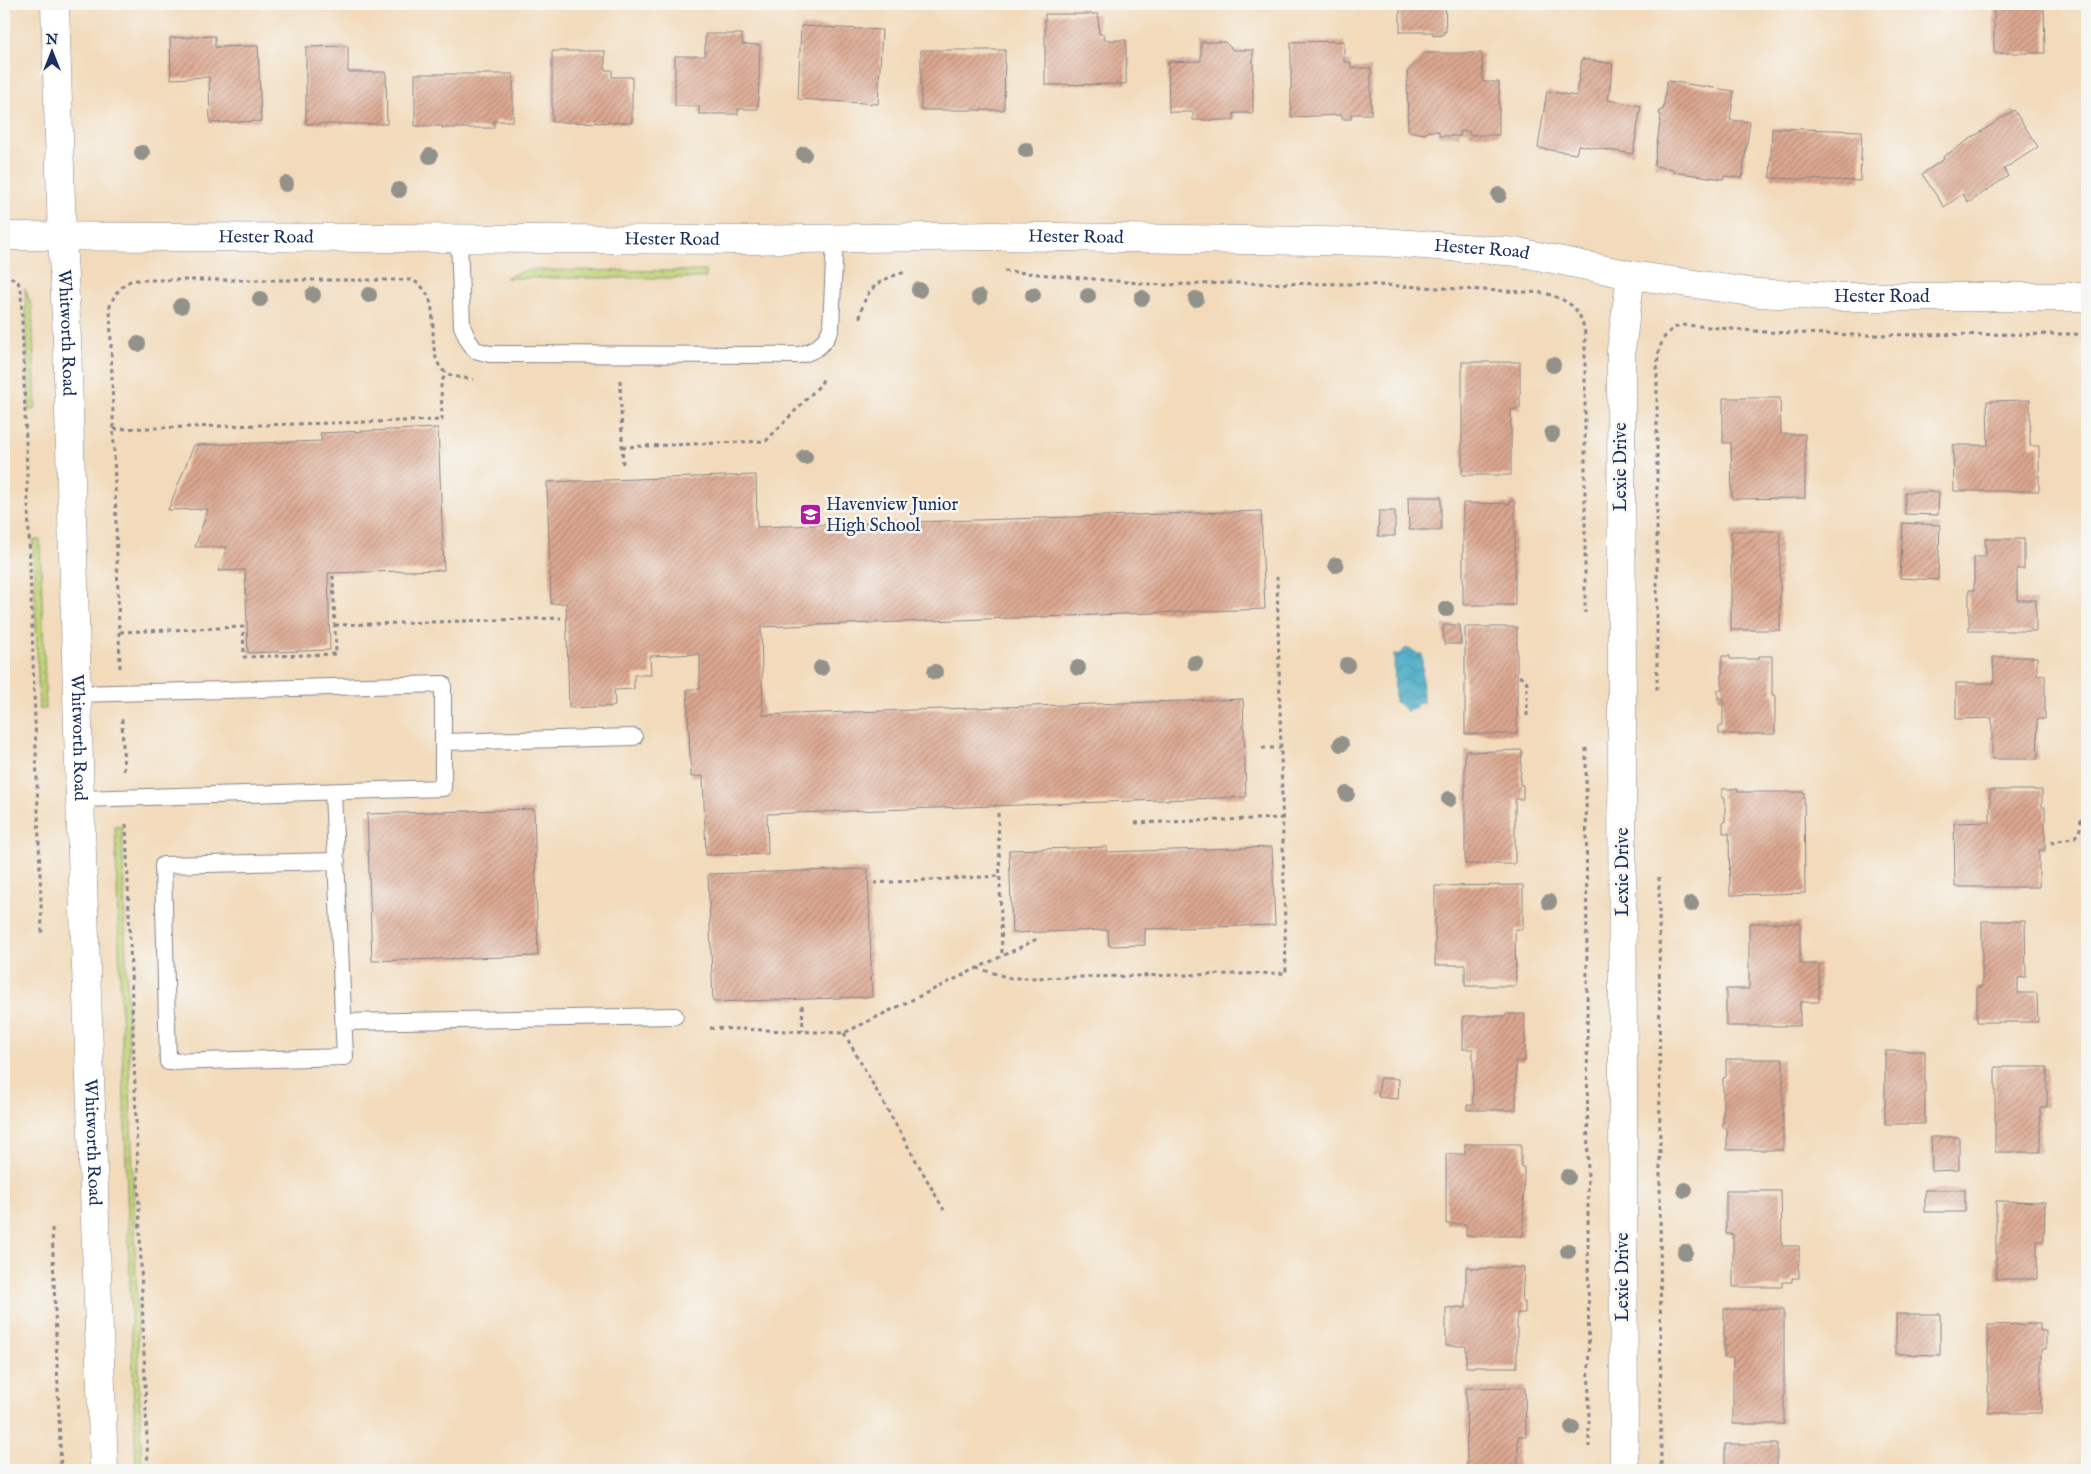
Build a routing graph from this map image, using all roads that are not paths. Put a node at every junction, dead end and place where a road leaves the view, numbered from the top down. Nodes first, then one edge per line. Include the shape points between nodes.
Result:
1 (55, 4) edge
2 (62, 235) junction
3 (4, 236) edge
4 (459, 238) junction
5 (835, 239) junction
6 (1630, 275) junction
7 (2087, 297) edge
8 (76, 694) junction
9 (634, 737) dead end
10 (443, 742) junction
11 (333, 792) junction
12 (80, 799) junction
13 (337, 861) junction
14 (675, 1016) dead end
15 (344, 1022) junction
16 (104, 1470) edge
17 (1624, 1470) edge

1 - 2 street, Whitworth Road
2 - 3 street, Hester Road
2 - 4 street, Hester Road
2 - 8 street, Whitworth Road
4 - 5 street, Hester Road
4 - 5 lane via 462,326 475,350 490,354 799,356 814,351 827,339 831,328
5 - 6 street, Hester Road via 994,236 1383,242 1518,252
6 - 7 street, Hester Road via 1792,296
6 - 17 street, Lexie Drive via 1620,350
8 - 10 lane via 443,684
8 - 12 street, Whitworth Road
9 - 10 lane
10 - 11 lane via 443,788
11 - 12 lane
11 - 13 lane
12 - 16 street, Whitworth Road
13 - 15 lane
13 - 15 lane via 163,865 168,1062 345,1058
14 - 15 lane

